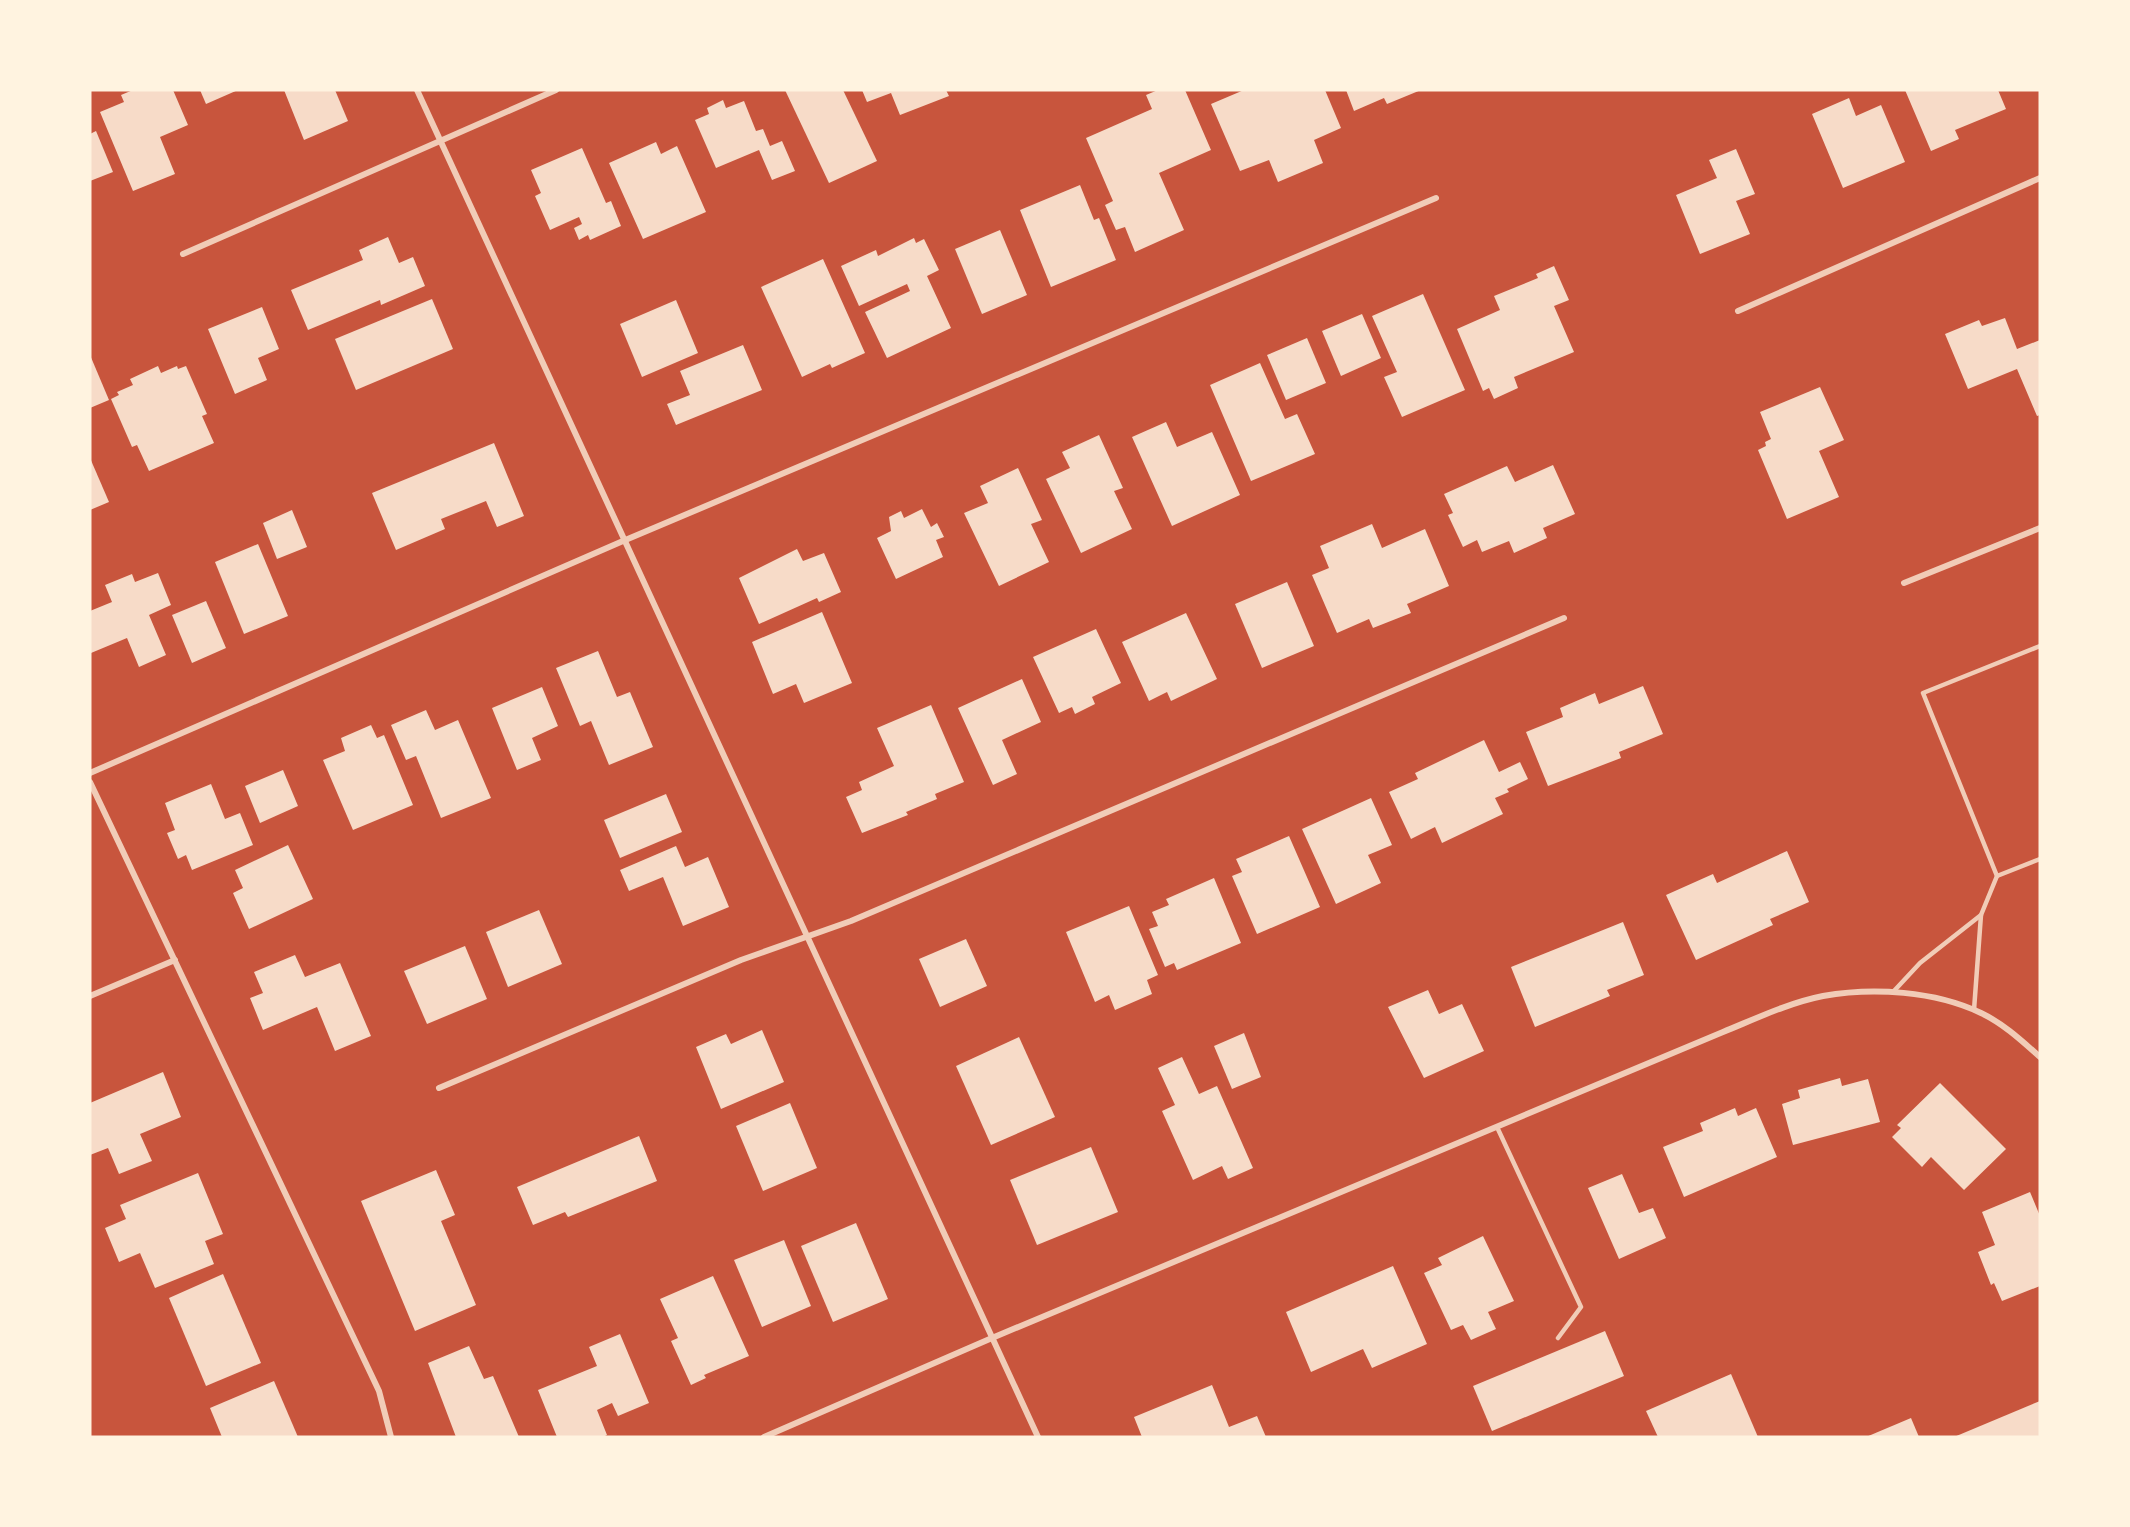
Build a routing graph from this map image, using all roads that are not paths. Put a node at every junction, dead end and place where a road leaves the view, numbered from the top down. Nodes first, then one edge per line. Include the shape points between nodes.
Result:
1 (417, 90) edge
2 (556, 90) edge
3 (440, 141) junction
4 (2040, 178) edge
5 (1436, 198) dead end
6 (183, 254) dead end
7 (1737, 311) dead end
8 (2040, 528) edge
9 (624, 541) junction
10 (1904, 583) dead end
11 (1564, 618) dead end
12 (2040, 646) edge
13 (90, 772) edge
14 (90, 782) edge
15 (2040, 859) edge
16 (1997, 876) junction
17 (1981, 915) junction
18 (806, 938) junction
19 (175, 960) junction
20 (1893, 993) junction
21 (90, 996) edge
22 (1974, 1010) junction
23 (2040, 1058) edge
24 (439, 1088) dead end
25 (1497, 1126) junction
26 (992, 1338) junction
27 (1558, 1338) dead end
28 (391, 1437) edge
29 (764, 1437) edge
30 (1038, 1437) edge

1 - 3 street
2 - 3 street
3 - 6 street
3 - 9 street
4 - 7 street
5 - 9 street
8 - 10 street
9 - 13 street
9 - 18 street
11 - 18 street
12 - 16 lane via 1923,693
14 - 19 street
15 - 16 lane
16 - 17 lane
17 - 20 lane via 1920,963
17 - 22 lane
18 - 24 street via 741,960
18 - 26 street
19 - 21 street
19 - 28 street via 379,1391
20 - 22 street via 1938,999
20 - 25 street via 1821,996 1782,1008
22 - 23 street via 2010,1031
25 - 26 street
25 - 27 lane via 1581,1307
26 - 29 street
26 - 30 street

